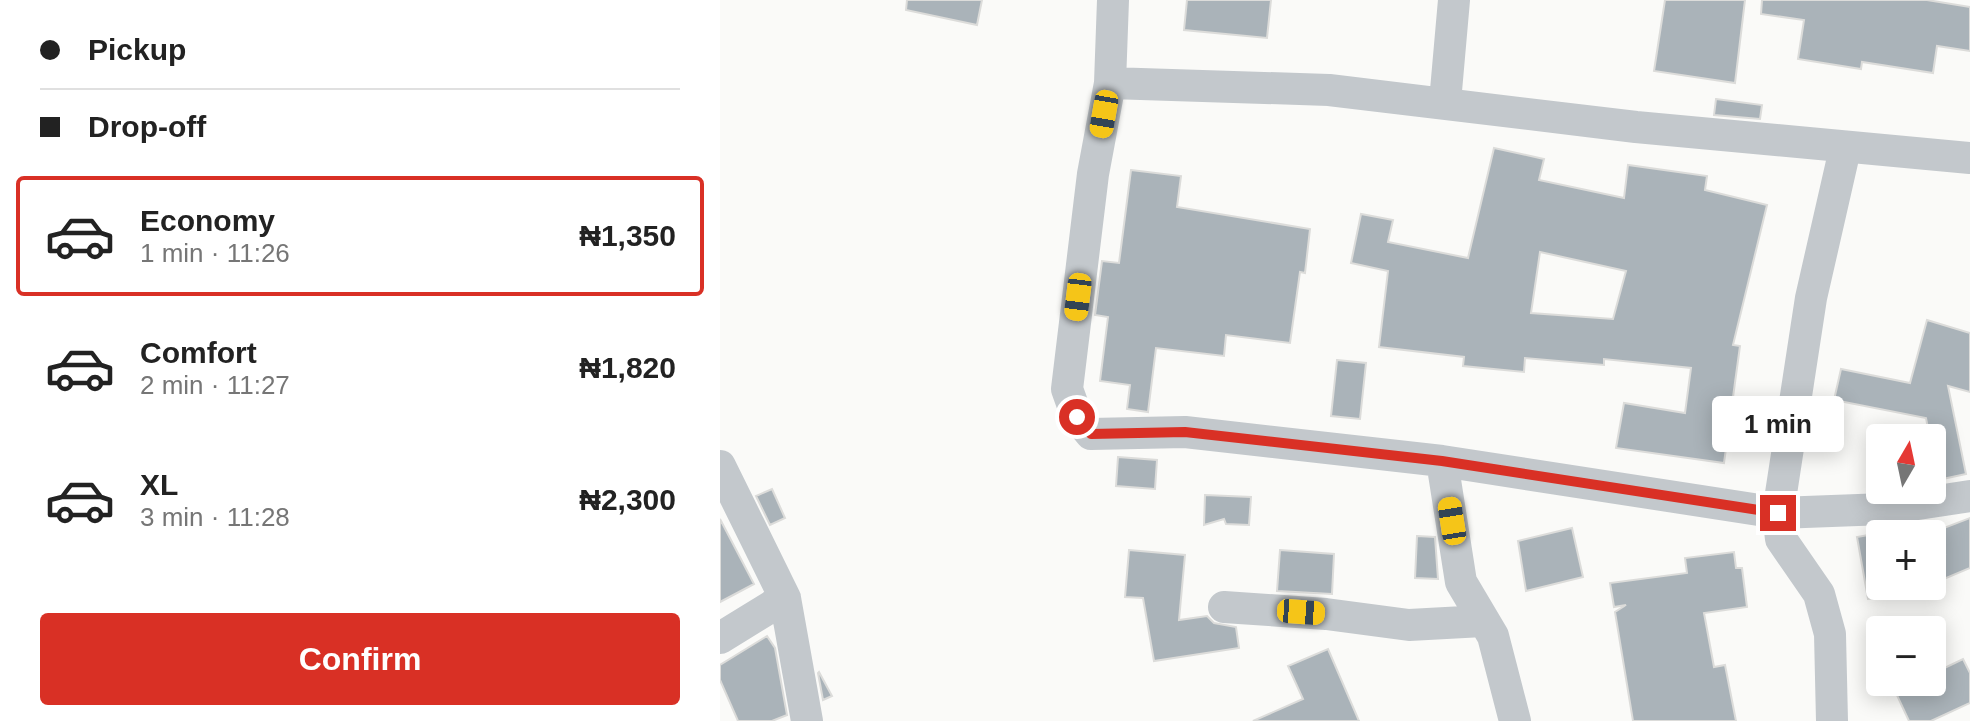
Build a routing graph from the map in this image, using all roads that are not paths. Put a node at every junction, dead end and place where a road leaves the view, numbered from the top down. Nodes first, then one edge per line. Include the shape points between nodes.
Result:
1 (1113, 0) edge
2 (1454, 0) edge
3 (1110, 83) junction
4 (1445, 102) junction
5 (1845, 149) junction
6 (1970, 158) edge
7 (1442, 461) junction
8 (720, 466) edge
9 (1970, 496) edge
10 (1778, 513) junction
11 (785, 598) junction
12 (1224, 607) dead end
13 (1483, 621) junction
14 (720, 638) edge
15 (807, 721) edge
16 (1515, 721) edge
17 (1832, 721) edge

1 - 3 street
2 - 4 street
3 - 4 street via 1329,90
3 - 7 street via 1093,174 1067,389 1077,417 1091,434 1185,432
4 - 5 street
5 - 6 street
5 - 10 street via 1811,298
7 - 10 street
7 - 13 street via 1461,582
8 - 11 street
9 - 10 street via 1885,509
10 - 17 street via 1781,539 1819,594 1830,634
11 - 14 street
11 - 15 street
12 - 13 street via 1409,625
13 - 16 street via 1493,636

